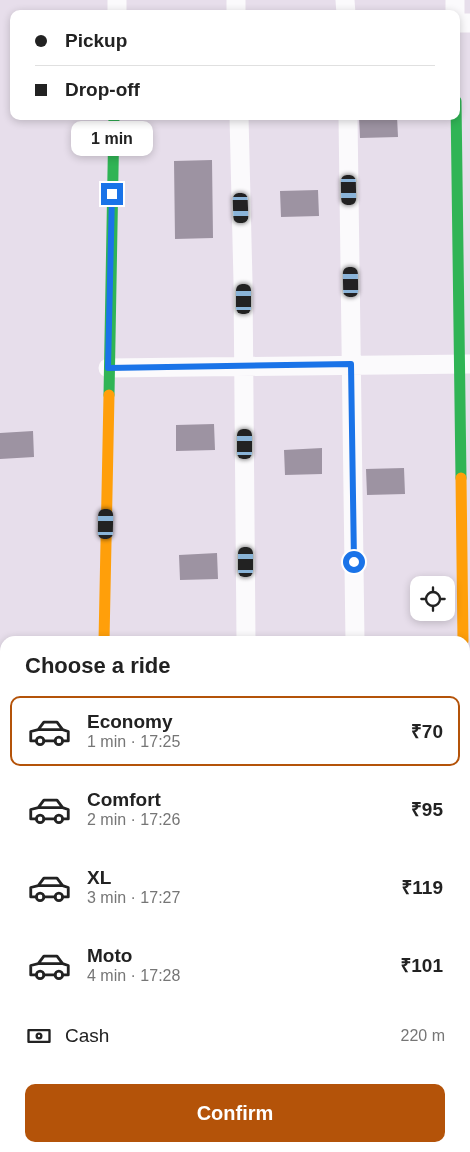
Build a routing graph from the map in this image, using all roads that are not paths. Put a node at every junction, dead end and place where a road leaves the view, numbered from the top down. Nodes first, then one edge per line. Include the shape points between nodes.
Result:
1 (114, 120) edge
2 (239, 120) edge
3 (348, 120) edge
4 (457, 120) edge
5 (351, 364) junction
6 (465, 364) edge
7 (244, 365) junction
8 (108, 368) junction
9 (104, 636) edge
10 (246, 636) edge
11 (354, 636) edge
12 (463, 636) edge

1 - 8 street
2 - 7 street
3 - 5 street
4 - 6 street
5 - 6 street
5 - 7 street
5 - 11 street
6 - 12 street
7 - 8 street
7 - 10 street
8 - 9 street

